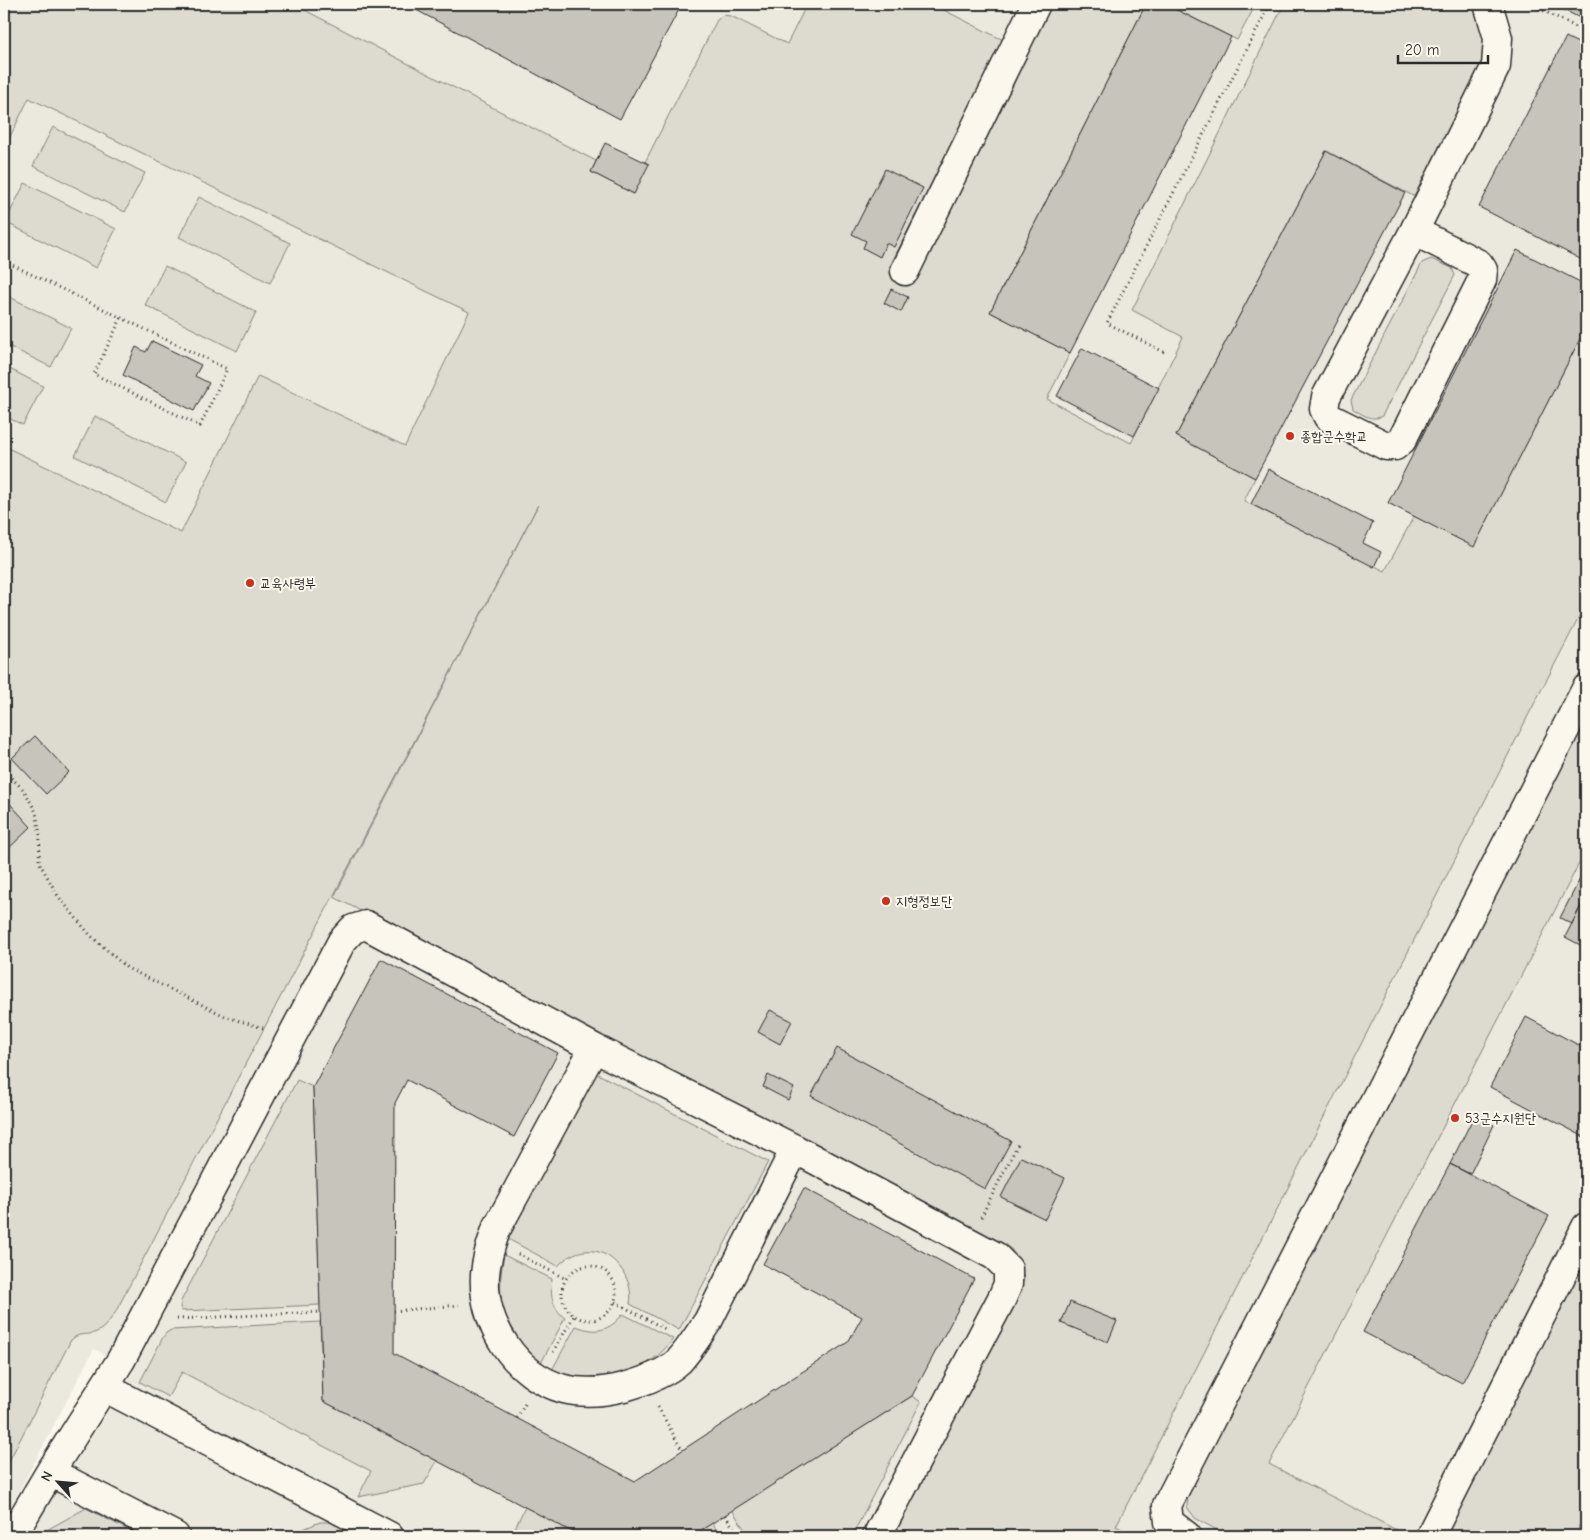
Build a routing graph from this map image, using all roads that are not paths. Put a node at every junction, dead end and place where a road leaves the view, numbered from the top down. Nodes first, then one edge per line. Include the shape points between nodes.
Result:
1 (1036, 4) edge
2 (1488, 4) edge
3 (1414, 231) junction
4 (904, 271) dead end
5 (1586, 689) edge
6 (594, 1048) junction
7 (795, 1150) junction
8 (1586, 1226) edge
9 (104, 1387) junction
10 (50, 1472) junction
11 (12, 1536) edge
12 (175, 1536) edge
13 (389, 1536) edge
14 (877, 1536) edge
15 (1187, 1536) edge
16 (1430, 1536) edge

1 - 4 street
2 - 3 street via 1498,38 1496,66
3 - 3 street via 1326,397 1324,408 1328,417 1386,446 1395,446 1402,440 1482,280 1483,270 1479,264
5 - 15 street via 1167,1505 1169,1522
6 - 7 street
6 - 7 street via 496,1230 487,1255 487,1302 493,1325 507,1348 539,1378 563,1388 608,1391 635,1384 678,1361 708,1321
6 - 9 street via 377,930 366,925 353,929 342,941 122,1360
7 - 14 street via 995,1256 1008,1269 1008,1284
8 - 16 street
9 - 10 street
9 - 13 street
10 - 11 street
10 - 12 street

